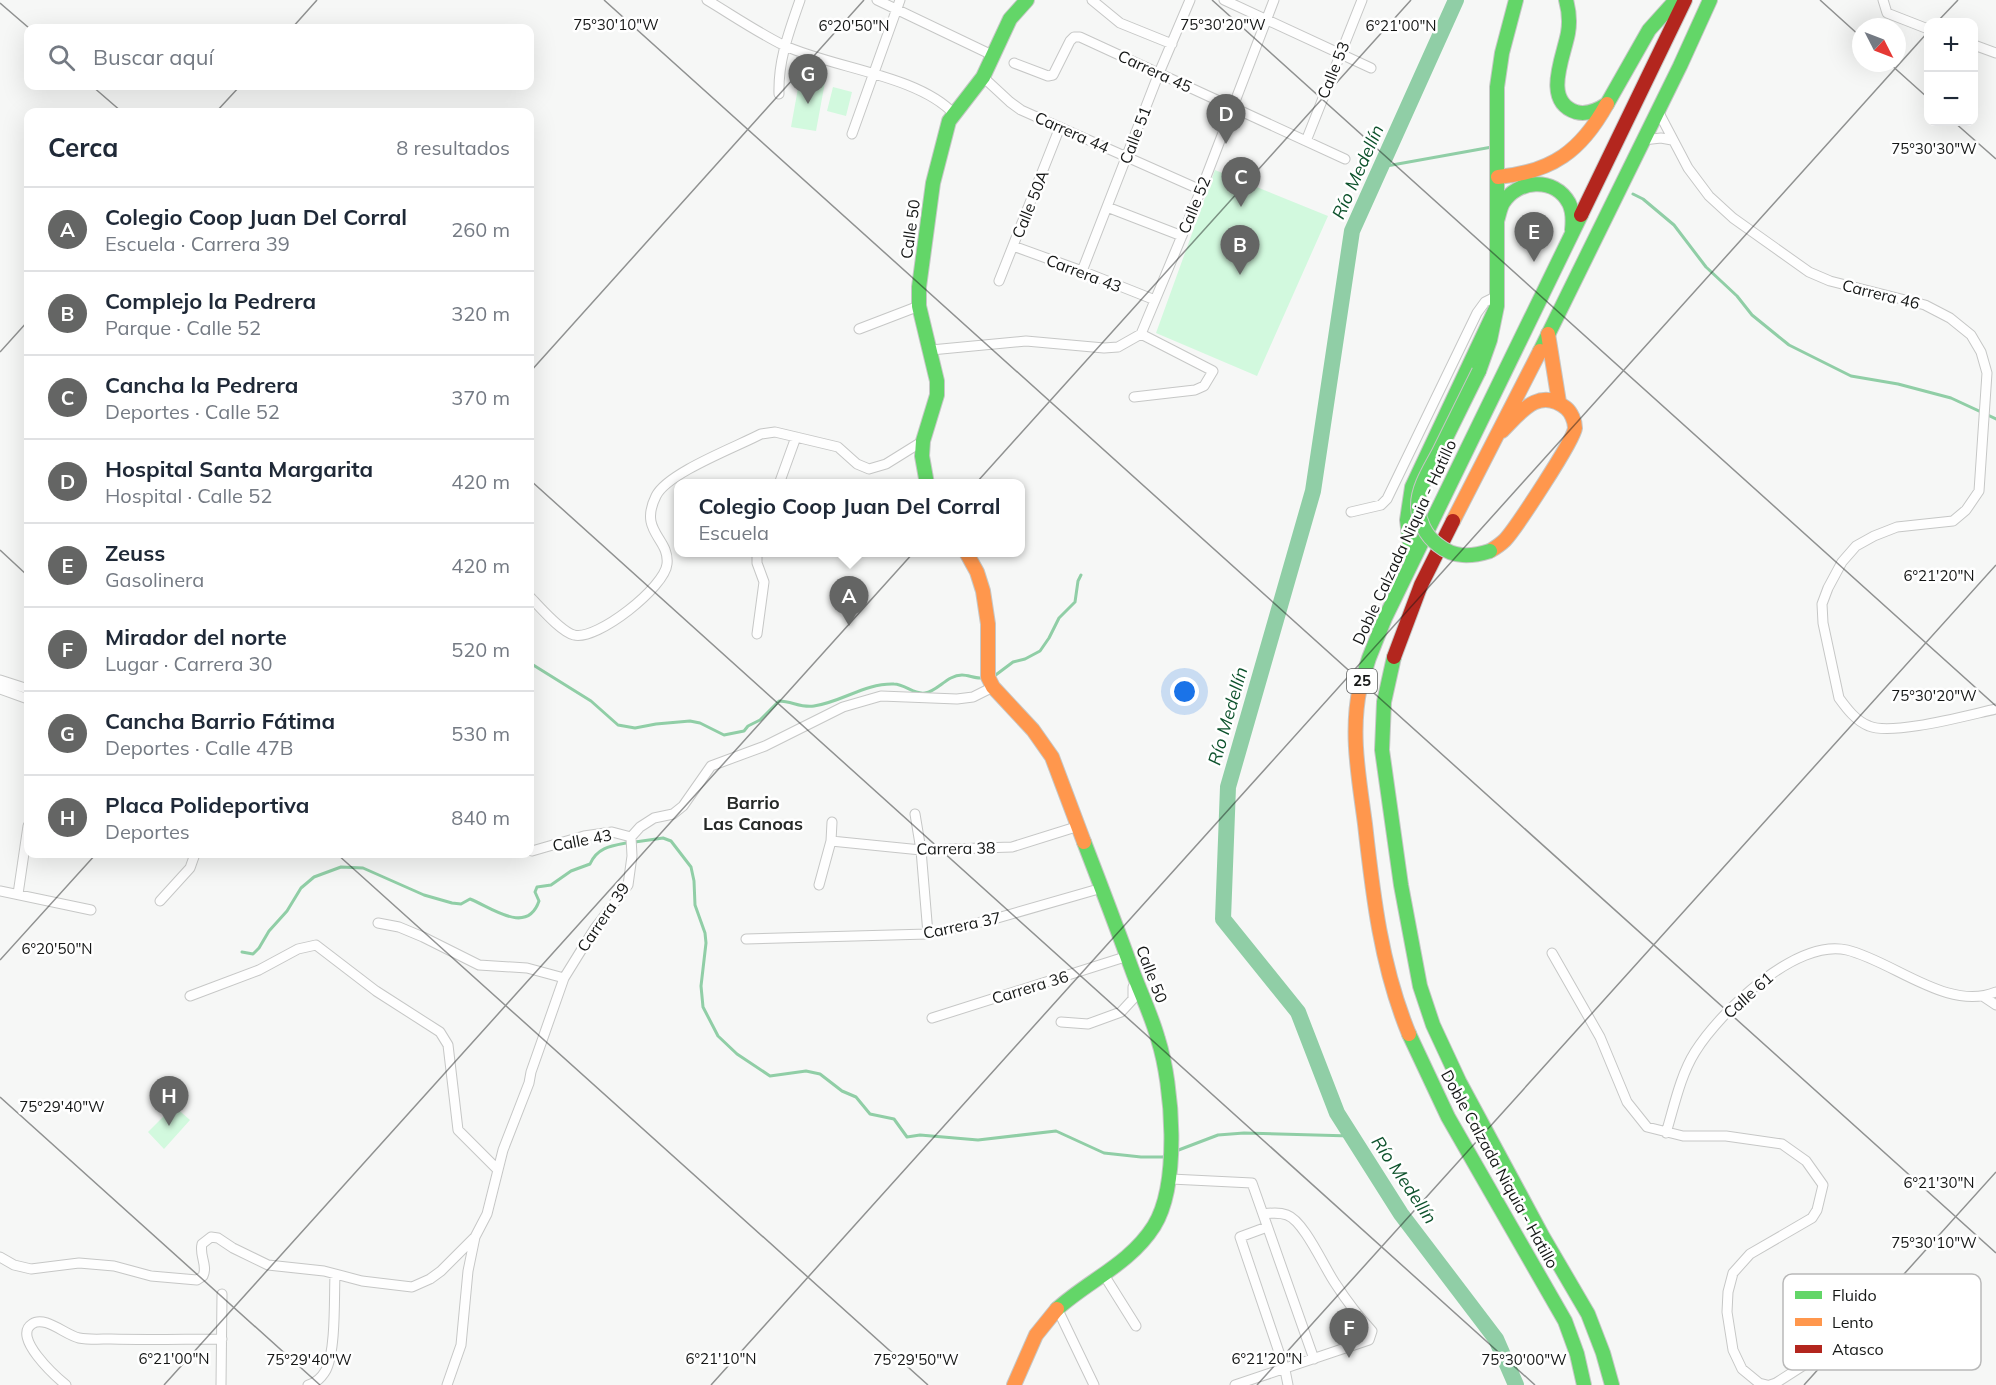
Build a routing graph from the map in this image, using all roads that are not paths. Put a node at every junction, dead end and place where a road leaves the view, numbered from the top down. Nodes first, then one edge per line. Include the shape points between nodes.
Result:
1 (707, 0) edge
2 (800, 0) edge
3 (877, 0) edge
4 (900, 0) edge
5 (1028, 0) edge
6 (1092, 0) edge
7 (1190, 0) edge
8 (1224, 0) edge
9 (1274, 0) edge
10 (1362, 0) edge
11 (1516, 0) edge
12 (1566, 0) edge
13 (1676, 0) edge
14 (1684, 0) edge
15 (1710, 0) edge
16 (1883, 0) edge
17 (897, 10) junction
18 (1266, 20) junction
19 (1924, 27) edge
20 (1172, 44) junction
21 (784, 45) junction
22 (1978, 46) edge
23 (1996, 53) edge
24 (1340, 54) junction
25 (992, 55) junction
26 (1014, 63) dead end
27 (1371, 68) dead end
28 (1159, 73) junction
29 (873, 75) junction
30 (983, 77) junction
31 (779, 94) dead end
32 (1607, 104) junction
33 (1232, 107) junction
34 (1658, 111) junction
35 (954, 114) junction
36 (1060, 127) junction
37 (852, 134) dead end
38 (1643, 140) junction
39 (1672, 140) junction
40 (1306, 141) junction
41 (1127, 157) junction
42 (1345, 159) dead end
43 (1498, 177) junction
44 (1201, 190) junction
45 (1107, 207) junction
46 (1497, 221) junction
47 (1571, 235) junction
48 (1182, 236) junction
49 (1013, 246) junction
50 (1082, 271) junction
51 (999, 281) dead end
52 (1155, 300) junction
53 (1497, 301) junction
54 (919, 306) junction
55 (859, 329) dead end
56 (1141, 334) junction
57 (1548, 334) junction
58 (931, 350) junction
59 (1996, 367) edge
60 (1987, 373) junction
61 (1134, 397) dead end
62 (1559, 402) junction
63 (796, 437) junction
64 (1496, 437) junction
65 (923, 441) junction
66 (780, 479) edge
67 (926, 479) edge
68 (1351, 512) dead end
69 (757, 557) edge
70 (969, 557) edge
71 (1413, 560) junction
72 (534, 601) edge
73 (757, 634) dead end
74 (0, 680) edge
75 (993, 687) junction
76 (24, 688) edge
77 (0, 689) edge
78 (24, 698) edge
79 (1996, 709) edge
80 (915, 814) dead end
81 (832, 822) dead end
82 (1079, 826) junction
83 (631, 837) junction
84 (831, 841) junction
85 (534, 850) edge
86 (921, 850) junction
87 (24, 853) edge
88 (194, 858) edge
89 (819, 885) dead end
90 (1102, 888) junction
91 (0, 891) edge
92 (18, 894) junction
93 (160, 901) dead end
94 (91, 910) dead end
95 (378, 923) dead end
96 (928, 934) junction
97 (746, 939) dead end
98 (1552, 953) dead end
99 (1128, 956) junction
100 (564, 978) junction
101 (1137, 981) junction
102 (1996, 992) edge
103 (190, 996) dead end
104 (1984, 997) junction
105 (1996, 1005) edge
106 (932, 1018) dead end
107 (1061, 1022) dead end
108 (1666, 1133) junction
109 (498, 1170) junction
110 (1171, 1179) junction
111 (1263, 1214) junction
112 (1267, 1227) junction
113 (475, 1237) junction
114 (0, 1257) edge
115 (335, 1274) junction
116 (1104, 1275) junction
117 (222, 1294) dead end
118 (1057, 1308) junction
119 (1136, 1326) dead end
120 (222, 1339) junction
121 (1314, 1359) junction
122 (1285, 1370) junction
123 (1796, 1370) edge
124 (1011, 1383) edge
125 (66, 1385) edge
126 (221, 1385) edge
127 (308, 1385) edge
128 (447, 1385) edge
129 (1094, 1385) edge
130 (1235, 1385) edge
131 (1288, 1385) edge
132 (1584, 1385) edge
133 (1612, 1385) edge
134 (1769, 1385) edge

1 - 21 street
2 - 21 street
3 - 17 street
4 - 17 street
5 - 25 main road, Calle 50 via 1010,19
6 - 20 street via 1120,23
7 - 20 street, Calle 51
8 - 18 street
9 - 18 street, Calle 52
10 - 24 street, Calle 53
11 - 43 main road via 1497,87
12 - 32 main road via 1569,29 1557,76 1559,98 1576,112 1592,113
13 - 32 main road via 1649,30
14 - 47 main road, Doble Calzada Niquia - Hatillo / 25
15 - 34 main road, Doble Calzada Niquia - Hatillo / 25
16 - 19 street via 1887,13
17 - 25 street
17 - 29 street
18 - 24 street
18 - 33 street, Calle 52
20 - 28 street, Calle 51
21 - 29 street
21 - 31 street
22 - 23 street
24 - 27 street
24 - 40 street, Calle 53
25 - 30 main road, Calle 50
26 - 28 street, Carrera 45 via 1053,75 1070,41 1080,37
28 - 33 street, Carrera 45
28 - 41 street, Calle 51
29 - 35 street via 934,97
29 - 37 street
30 - 35 main road, Calle 50
30 - 36 street, Carrera 44 via 1015,106
32 - 43 main road via 1589,135 1562,159 1529,174
33 - 40 street, Carrera 45
33 - 44 street, Calle 52
34 - 38 main road, Doble Calzada Niquia - Hatillo / 25
34 - 39 street, Carrera 46
35 - 54 main road, Calle 50 via 933,183
36 - 41 street, Carrera 44
36 - 49 street, Calle 50A
38 - 39 street
38 - 57 main road, Doble Calzada Niquia - Hatillo / 25
39 - 60 street, Carrera 46 via 1709,196 1733,218 1809,272 1830,281 1925,304 1950,318 1971,335
40 - 42 street, Carrera 45
41 - 44 street, Carrera 44
41 - 45 street, Calle 51
43 - 46 main road
44 - 48 street, Calle 52
45 - 48 street
45 - 50 street, Calle 51
46 - 47 main road via 1503,203 1515,189 1538,183 1560,191 1568,200 1573,217
46 - 53 main road
47 - 71 main road, Doble Calzada Niquia - Hatillo / 25
48 - 52 street, Calle 52
49 - 50 street, Carrera 43
49 - 51 street, Calle 50A
50 - 52 street, Carrera 43
52 - 56 street, Calle 52
53 - 62 main road, bridge via 1479,371 1419,494 1418,508 1424,531 1431,540 1456,555 1470,556 1490,551 1504,541 1571,440 1573,418
53 - 68 street via 1485,302 1477,313 1387,499 1381,505
53 - 71 main road via 1410,496 1407,534
54 - 55 street
54 - 58 main road, Calle 50
56 - 58 street via 1118,347 1026,341
56 - 61 street via 1213,371 1204,386 1195,390
57 - 62 main road
57 - 64 main road, Doble Calzada Niquia - Hatillo / 25
58 - 65 main road, Calle 50 via 937,395
59 - 60 street
60 - 79 street, Carrera 46 via 1979,491 1966,510 1953,521 1898,528 1856,546 1842,562 1822,604 1839,698 1866,726 1886,730
62 - 64 main road via 1546,399 1531,403
63 - 65 street via 838,447 869,470
63 - 66 street
63 - 72 street via 775,432 761,434 674,477 656,495 649,517 665,550 667,568 651,590 603,628 574,635
64 - 133 main road, Doble Calzada Niquia - Hatillo / 25 via 1420,585 1405,624 1384,702 1382,750 1411,940 1433,1025 1459,1081 1588,1314
65 - 67 main road, Calle 50
69 - 73 street via 764,582
70 - 75 main road via 983,591 988,624 988,677
71 - 132 main road, Doble Calzada Niquia - Hatillo / 25 via 1368,657 1355,726 1380,935 1392,987 1432,1084 1565,1321
74 - 76 street
75 - 82 main road, Calle 50 via 1052,756
75 - 83 street via 973,697 881,696 843,707 765,746 711,766 683,806 673,814 654,818
77 - 78 street
80 - 86 street
81 - 84 street
82 - 86 street, Carrera 38 via 1012,848
82 - 90 main road, Calle 50
83 - 85 street, Calle 43 via 612,832
83 - 100 street, Carrera 39 via 628,885
84 - 86 street, Carrera 38
84 - 89 street
86 - 96 street
87 - 92 street
88 - 93 street via 190,868
90 - 96 street, Carrera 37
90 - 99 main road, Calle 50
91 - 92 street
92 - 94 street
95 - 100 street via 399,927 479,965 527,968
96 - 97 street, Carrera 37
98 - 108 street via 1600,1037 1627,1102 1647,1127
99 - 101 main road, Calle 50
99 - 106 street, Carrera 36
100 - 109 street, Carrera 39
101 - 107 street via 1133,999 1121,1012 1088,1024
101 - 110 main road, Calle 50 via 1165,1062
102 - 104 street, Calle 61
103 - 109 street via 316,945 376,991 440,1032 448,1045 458,1130
104 - 105 street
104 - 108 street, Calle 61 via 1933,988 1845,949 1820,949 1797,957 1768,975 1725,1015 1694,1053
108 - 134 street via 1782,1144 1806,1161 1823,1185 1812,1218 1750,1254 1733,1274 1728,1292 1729,1330 1737,1360 1759,1383
109 - 113 street, Carrera 39 via 487,1214
110 - 111 street via 1252,1183
110 - 116 main road, Calle 50 via 1167,1197 1146,1238
111 - 112 street
111 - 121 street via 1288,1215 1300,1226 1354,1312 1372,1331 1369,1340
112 - 121 street
112 - 122 street via 1240,1238
113 - 115 street via 441,1271 412,1287
113 - 128 street, Carrera 39 via 460,1345
114 - 115 street via 31,1269 79,1263 197,1280 206,1267 202,1244 212,1237 268,1265
115 - 127 street via 331,1352 326,1370
116 - 118 main road, Calle 50
116 - 119 street
117 - 120 street
118 - 124 main road, Calle 50
118 - 129 street
120 - 125 street via 80,1338 42,1321 34,1322 26,1334 28,1345
120 - 126 street
121 - 122 street
122 - 130 street
122 - 131 street
123 - 134 street

